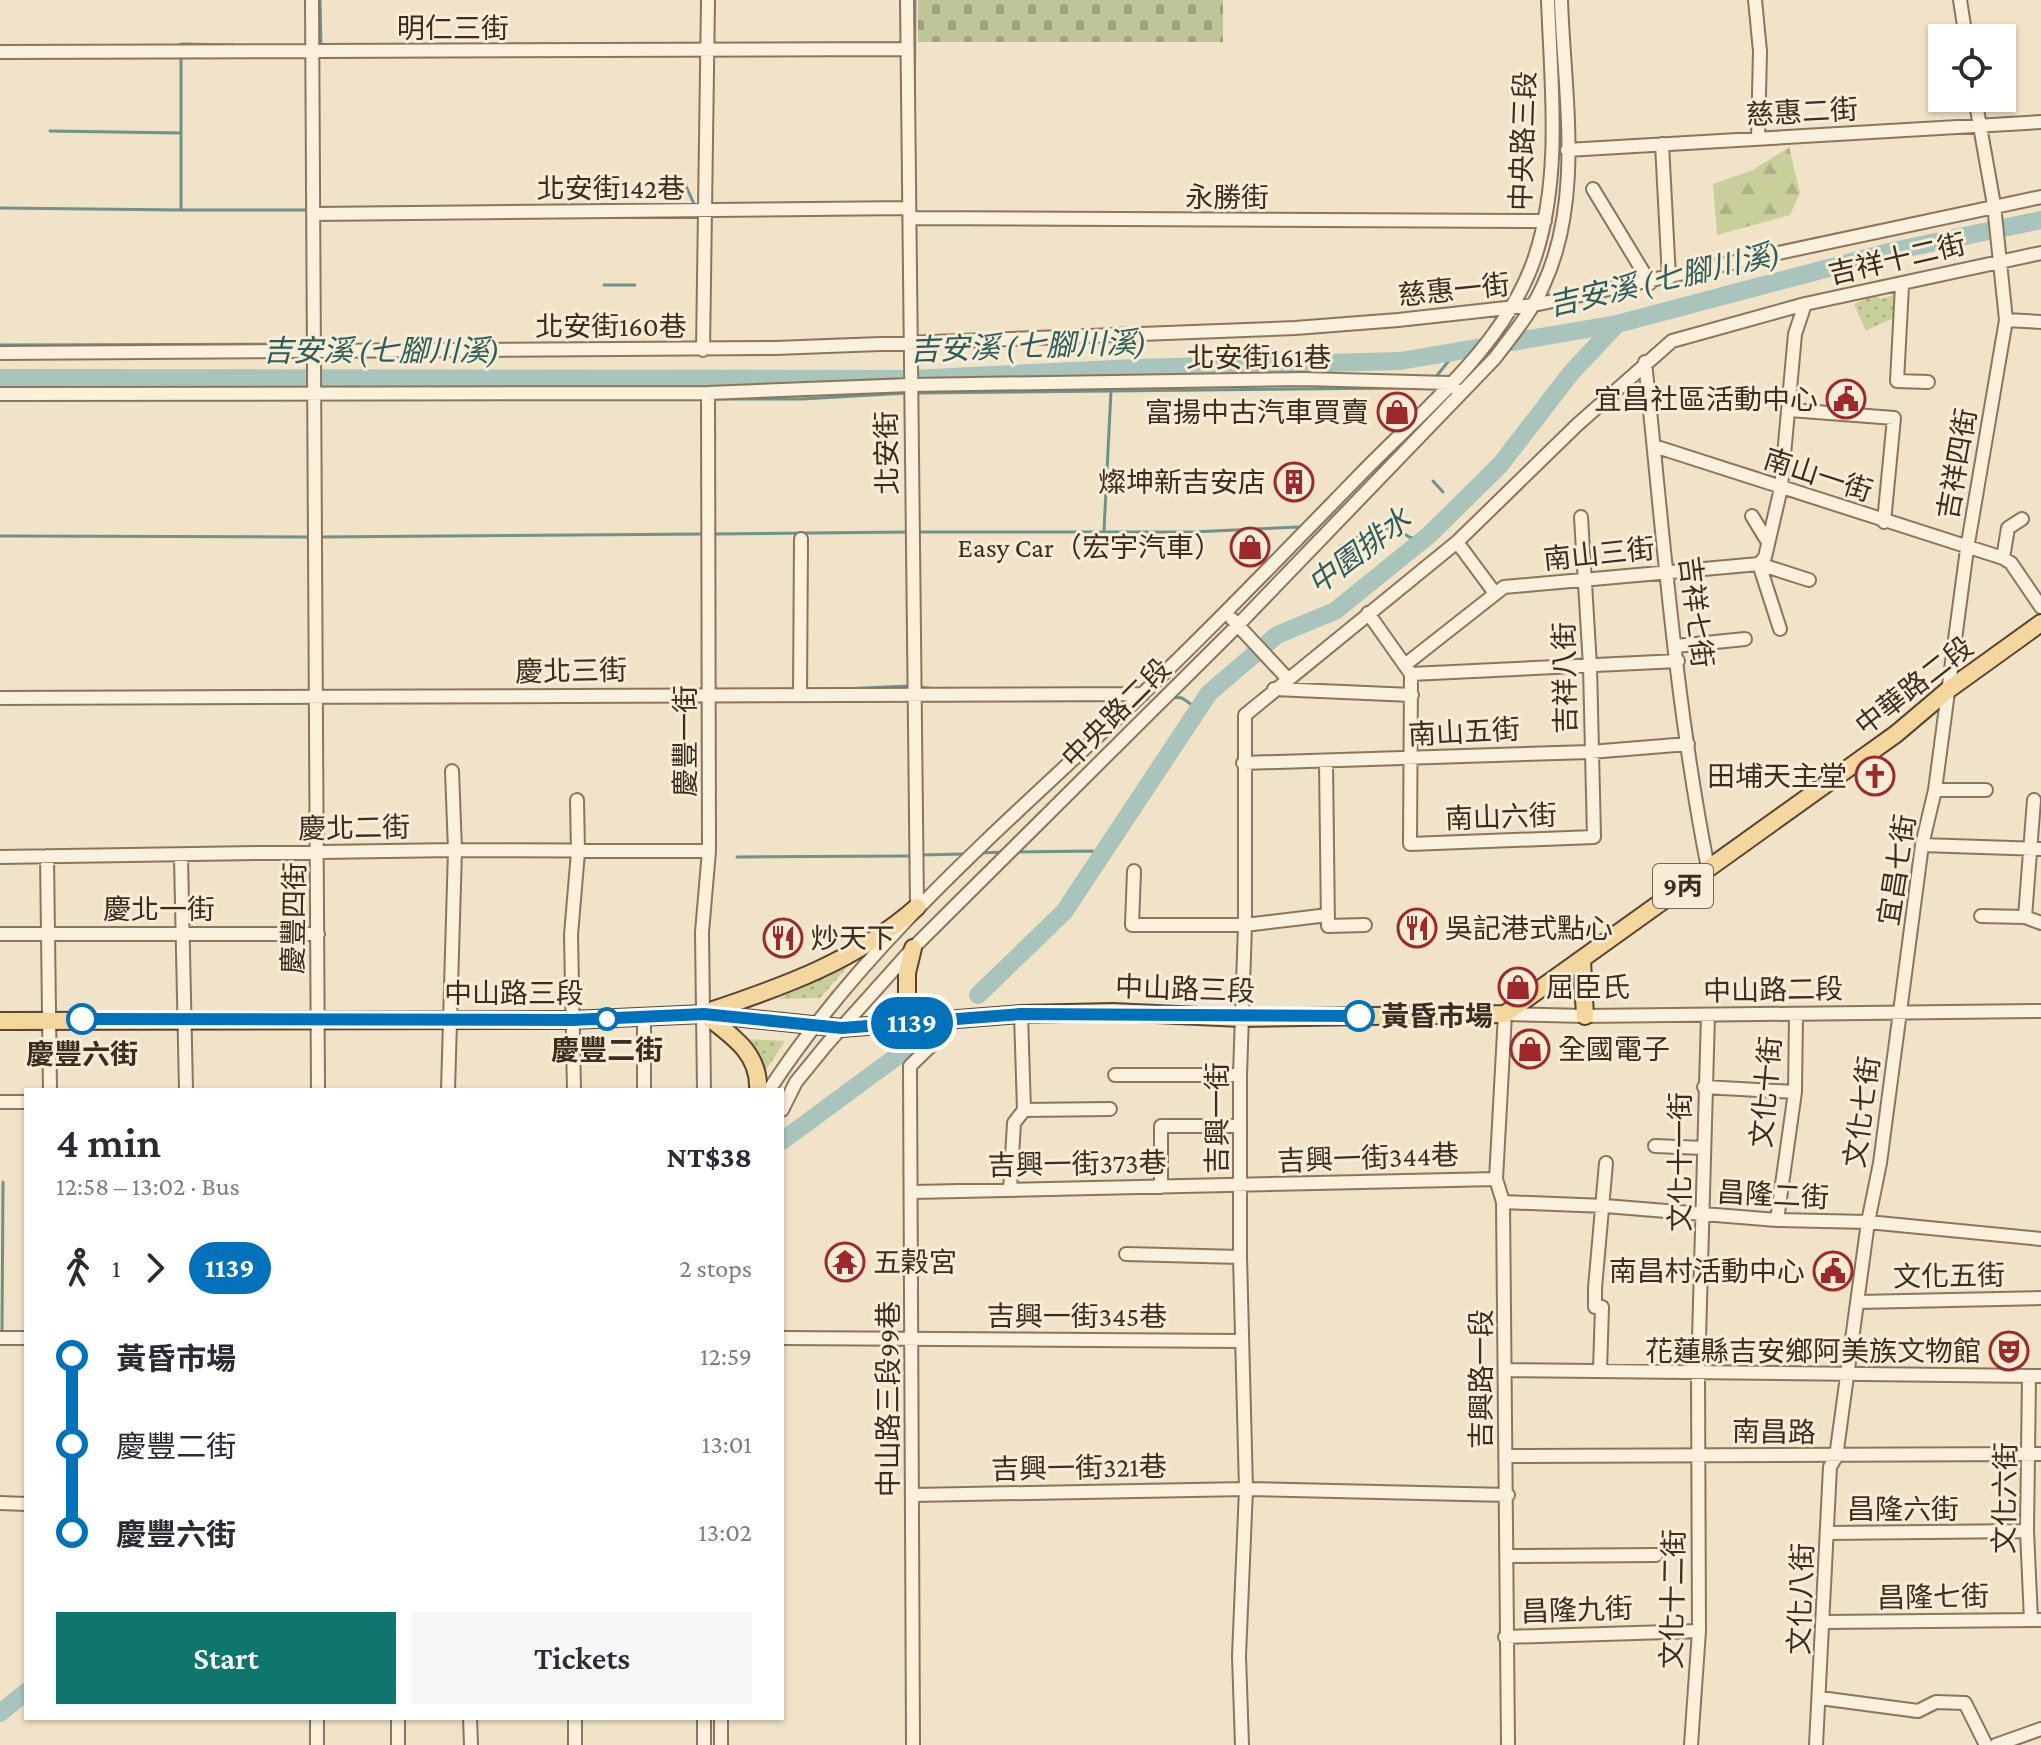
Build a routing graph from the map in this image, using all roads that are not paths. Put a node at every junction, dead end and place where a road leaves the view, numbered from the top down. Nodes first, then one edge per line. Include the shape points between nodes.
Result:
1 (312, 0) edge
2 (708, 0) edge
3 (907, 0) edge
4 (1548, 0) edge
5 (1561, 0) edge
6 (1755, 0) edge
7 (1960, 0) edge
8 (1964, 24) edge
9 (313, 48) junction
10 (906, 49) junction
11 (0, 52) edge
12 (708, 52) junction
13 (1978, 112) edge
14 (2041, 122) edge
15 (1980, 126) junction
16 (1758, 139) junction
17 (1662, 144) junction
18 (1567, 150) junction
19 (1593, 189) dead end
20 (2041, 197) edge
21 (1994, 205) junction
22 (706, 211) junction
23 (909, 213) junction
24 (314, 214) junction
25 (1545, 221) junction
26 (2041, 253) edge
27 (2001, 261) junction
28 (1669, 278) junction
29 (1650, 283) junction
30 (1902, 286) junction
31 (1805, 304) junction
32 (1511, 309) junction
33 (1531, 310) junction
34 (2006, 320) junction
35 (2041, 322) edge
36 (909, 346) junction
37 (703, 350) junction
38 (312, 352) junction
39 (0, 353) edge
40 (1495, 358) joint
41 (1645, 362) junction
42 (1466, 367) joint
43 (910, 380) junction
44 (1928, 382) dead end
45 (1449, 383) junction
46 (314, 393) junction
47 (708, 393) junction
48 (1461, 393) junction
49 (0, 394) edge
50 (1790, 410) junction
51 (1654, 446) junction
52 (1781, 488) junction
53 (1752, 516) dead end
54 (1581, 517) dead end
55 (2022, 519) dead end
56 (1884, 522) junction
57 (801, 539) dead end
58 (1766, 539) junction
59 (1457, 542) junction
60 (1967, 549) junction
61 (2003, 558) junction
62 (1759, 564) junction
63 (1667, 571) junction
64 (1585, 580) junction
65 (1809, 580) dead end
66 (1494, 592) junction
67 (2041, 607) edge
68 (1225, 612) junction
69 (1368, 613) junction
70 (2041, 623) edge
71 (1238, 625) junction
72 (1780, 629) dead end
73 (1745, 639) dead end
74 (1676, 646) junction
75 (1678, 661) junction
76 (1590, 666) junction
77 (1408, 669) junction
78 (1286, 677) junction
79 (1274, 689) junction
80 (1948, 690) junction
81 (710, 693) junction
82 (913, 693) junction
83 (1143, 694) junction
84 (800, 695) junction
85 (1412, 695) junction
86 (0, 698) edge
87 (316, 698) junction
88 (1688, 744) junction
89 (1590, 752) junction
90 (1412, 759) junction
91 (1326, 762) junction
92 (1243, 763) junction
93 (452, 771) dead end
94 (1935, 790) junction
95 (1986, 790) dead end
96 (577, 800) dead end
97 (2034, 800) dead end
98 (1594, 837) joint
99 (1922, 845) junction
100 (2036, 849) edge
101 (455, 850) junction
102 (319, 851) junction
103 (709, 851) junction
104 (578, 852) junction
105 (47, 856) junction
106 (0, 857) edge
107 (181, 857) junction
108 (1708, 868) junction
109 (1134, 871) dead end
110 (917, 907) junction
111 (1328, 915) junction
112 (1981, 916) dead end
113 (2025, 917) junction
114 (2041, 923) edge
115 (1245, 925) junction
116 (1365, 925) dead end
117 (184, 932) junction
118 (0, 934) edge
119 (49, 934) junction
120 (318, 934) junction
121 (913, 948) junction
122 (1582, 961) junction
123 (1900, 1011) junction
124 (2041, 1011) edge
125 (704, 1014) junction
126 (1021, 1014) junction
127 (1505, 1014) junction
128 (1708, 1015) junction
129 (1796, 1015) junction
130 (1585, 1016) junction
131 (644, 1017) junction
132 (184, 1018) junction
133 (1241, 1018) junction
134 (49, 1019) junction
135 (450, 1019) junction
136 (316, 1020) junction
137 (572, 1020) junction
138 (946, 1020) junction
139 (0, 1021) edge
140 (907, 1023) junction
141 (816, 1028) junction
142 (842, 1028) junction
143 (1115, 1075) dead end
144 (1240, 1075) junction
145 (1704, 1087) junction
146 (50, 1088) edge
147 (186, 1088) edge
148 (318, 1088) edge
149 (448, 1088) edge
150 (574, 1088) edge
151 (644, 1088) edge
152 (704, 1088) edge
153 (758, 1088) edge
154 (770, 1088) edge
155 (1795, 1092) junction
156 (0, 1102) edge
157 (24, 1102) edge
158 (784, 1106) edge
159 (1110, 1109) dead end
160 (1024, 1110) junction
161 (1240, 1126) junction
162 (1655, 1146) dead end
163 (1704, 1148) junction
164 (1606, 1163) dead end
165 (1496, 1179) junction
166 (1241, 1186) junction
167 (1161, 1187) junction
168 (1010, 1189) junction
169 (913, 1192) junction
170 (1503, 1202) junction
171 (1605, 1206) junction
172 (1705, 1216) junction
173 (1777, 1220) junction
174 (1868, 1222) junction
175 (2041, 1239) edge
176 (1126, 1254) dead end
177 (1240, 1257) junction
178 (2041, 1298) edge
179 (1858, 1302) junction
180 (0, 1338) edge
181 (24, 1338) edge
182 (784, 1338) edge
183 (912, 1339) junction
184 (1241, 1341) junction
185 (1507, 1370) junction
186 (1600, 1370) junction
187 (1698, 1374) junction
188 (1848, 1376) junction
189 (2035, 1376) edge
190 (1701, 1454) junction
191 (2036, 1454) edge
192 (1505, 1456) junction
193 (1836, 1457) junction
194 (1246, 1489) junction
195 (913, 1495) junction
196 (1508, 1495) junction
197 (0, 1503) edge
198 (24, 1504) edge
199 (2027, 1531) junction
200 (1827, 1533) junction
201 (1656, 1555) dead end
202 (1509, 1556) junction
203 (2036, 1620) edge
204 (1825, 1622) junction
205 (1699, 1631) junction
206 (1505, 1637) junction
207 (1820, 1698) junction
208 (317, 1720) edge
209 (398, 1720) edge
210 (470, 1720) edge
211 (575, 1720) edge
212 (704, 1720) edge
213 (721, 1720) edge
214 (2041, 1729) edge
215 (317, 1745) edge
216 (398, 1745) edge
217 (471, 1745) edge
218 (575, 1745) edge
219 (704, 1745) edge
220 (721, 1745) edge
221 (913, 1745) edge
222 (1242, 1745) edge
223 (1508, 1745) edge
224 (1691, 1745) edge
225 (1816, 1745) edge
226 (1986, 1745) edge
227 (1996, 1745) edge

1 - 9 street, 慶豐四街
2 - 12 street
3 - 10 street, 北安街
4 - 25 street, 中央路三段 via 1552,142
5 - 18 street, 中央路三段
6 - 16 street
7 - 8 street
9 - 11 street, 明仁三街
9 - 12 street, 明仁三街
9 - 24 street, 慶豐四街
10 - 12 street, 明仁三街
10 - 23 street, 北安街
12 - 22 street
13 - 15 street, 吉祥四街
14 - 15 street, 慈惠二街
15 - 16 street, 慈惠二街
15 - 21 street, 吉祥四街
16 - 17 street, 慈惠二街
17 - 18 street, 慈惠二街
17 - 28 street
18 - 33 street, 中央路三段 via 1562,223 1551,267
19 - 29 street
20 - 21 street, 慈惠一街
21 - 27 street, 吉祥四街
21 - 28 street, 慈惠一街
22 - 23 street, 北安街142巷
22 - 24 street, 北安街142巷
22 - 37 street
23 - 25 street, 永勝街
23 - 36 street, 北安街
24 - 38 street, 慶豐四街
25 - 32 street, 中央路三段
26 - 27 street, 吉祥十二街
27 - 30 street, 吉祥十二街
27 - 34 street, 吉祥四街
28 - 29 street, 慈惠一街
29 - 33 street, 慈惠一街
30 - 31 street, 吉祥十二街
30 - 44 street via 1897,381
31 - 41 street, 吉祥十二街 via 1672,341
31 - 50 street via 1795,334
32 - 33 street, 慈惠一街
32 - 36 street, 慈惠一街 via 1295,328
32 - 42 street, 中央路三段
33 - 40 street, 中央路三段
34 - 35 street
34 - 60 street, 吉祥四街
36 - 37 street, 北安街160巷
36 - 43 street, 北安街
37 - 38 street, 北安街160巷
38 - 39 street, 北安街160巷
38 - 46 street, 慶豐四街
40 - 48 street, 中央路二段
41 - 51 street, 吉祥七街
41 - 59 street, 吉祥十二街
42 - 45 street, 中央路二段
43 - 45 street, 北安街161巷
43 - 47 street, 北安街161巷
43 - 82 street, 北安街
45 - 48 street
45 - 68 street, 中央路二段
46 - 47 street, 北安街161巷
46 - 49 street, 北安街161巷
46 - 87 street, 慶豐四街
47 - 81 street, 慶豐一街
48 - 71 street, 中央路二段
50 - 52 street
50 - 56 street via 1894,418
51 - 52 street, 南山一街
51 - 63 street, 吉祥七街
52 - 56 street, 南山一街
52 - 58 street
53 - 58 street
54 - 64 street, 吉祥八街
55 - 61 street via 2008,528
56 - 60 street, 南山一街
57 - 84 street
58 - 62 street
59 - 66 street
59 - 69 street, 吉興一街
60 - 61 street, 南山一街
60 - 80 street, 吉祥四街
61 - 67 street
62 - 63 street, 南山三街
62 - 65 street
62 - 72 street
63 - 64 street, 南山三街
63 - 74 street, 吉祥七街
64 - 66 street, 南山三街
64 - 76 street, 吉祥八街
66 - 77 street
68 - 71 street
68 - 83 street, 中央路二段
69 - 77 street
69 - 78 street, 吉興一街
70 - 80 main road, 中華路二段 / 9丙
71 - 78 street
71 - 121 street, 中央路二段
73 - 74 street
74 - 75 street, 吉祥七街
75 - 76 street
75 - 88 street, 吉祥七街
76 - 77 street
76 - 89 street, 吉祥八街
77 - 85 street
78 - 79 street, 吉興一街
79 - 85 street
79 - 92 street, 吉興一街 via 1245,715
80 - 94 street, 宜昌七街
80 - 108 main road, 中華路二段 / 9丙 via 1896,734
81 - 84 street, 慶北三街
81 - 87 street, 慶北三街
81 - 103 street, 慶豐一街
82 - 83 street, 慶北三街
82 - 84 street, 慶北三街
82 - 110 street, 北安街
83 - 110 street, 中央路二段
85 - 90 street
86 - 87 street, 慶北三街
87 - 102 street, 慶豐四街
88 - 89 street, 南山五街
88 - 108 street, 吉祥七街
89 - 90 street, 南山五街
89 - 98 street, 吉祥八街
90 - 91 street, 南山五街
90 - 98 street, 南山六街 via 1410,844
91 - 92 street, 南山五街
91 - 111 street
92 - 115 street, 吉興一街
93 - 101 street
94 - 95 street
94 - 99 street, 宜昌七街
96 - 104 street
97 - 100 street
99 - 100 street
99 - 123 street, 宜昌七街
100 - 113 street
101 - 102 street, 慶北二街
101 - 104 street, 慶北二街
101 - 135 street
102 - 107 street, 慶北二街
102 - 120 street, 慶豐四街
103 - 104 street, 慶北二街
103 - 125 street, 慶豐一街 via 702,932
104 - 137 street via 572,897
105 - 106 street, 慶北二街
105 - 107 street, 慶北二街
105 - 119 street
107 - 117 street
108 - 122 main road, 中華路二段 / 9丙
109 - 115 street via 1132,925
110 - 125 main road via 857,952 786,986
110 - 141 street, 中央路二段
111 - 115 street
111 - 116 street via 1328,926
112 - 113 street
113 - 114 street
115 - 133 street, 吉興一街
117 - 119 street, 慶北一街
117 - 120 street, 慶北一街
117 - 132 street
118 - 119 street, 慶北一街
119 - 134 street
120 - 136 street, 慶豐四街
121 - 140 main road
121 - 142 street, 中央路二段
122 - 127 main road, 中華路二段 / 9丙
122 - 130 main road
123 - 124 street, 中山路二段
123 - 129 street, 中山路二段
123 - 174 street, 文化七街
125 - 131 main road, 中山路三段
125 - 141 main road, 中山路三段
125 - 152 street, 慶豐一街
125 - 153 main road via 732,1034 753,1060
126 - 133 main road, 中山路三段
126 - 138 main road, 中山路三段
126 - 160 street
127 - 130 street, 中山路二段
127 - 133 main road, 中山路三段
127 - 165 street, 吉興路一段
128 - 129 street, 中山路二段
128 - 130 street, 中山路二段
128 - 145 street, 文化十一街
129 - 155 street, 文化十街
131 - 137 main road, 中山路三段
131 - 151 street
132 - 134 main road, 中山路三段
132 - 136 main road, 中山路三段
132 - 147 street
133 - 144 street, 吉興一街
134 - 139 main road, 中山路三段
134 - 146 street
135 - 136 main road, 中山路三段
135 - 137 main road, 中山路三段
135 - 149 street
136 - 148 street, 慶豐四街
137 - 150 street
138 - 140 main road, 中山路三段
138 - 169 street, 中山路三段99巷 via 944,1033 910,1066
140 - 142 main road, 中山路三段
141 - 142 main road, 中山路三段
141 - 154 street, 中央路二段
142 - 158 street, 中央路二段 via 796,1082
143 - 144 street
144 - 161 street, 吉興一街
145 - 155 street
145 - 163 street, 文化十一街
155 - 173 street, 文化十街
156 - 157 street
159 - 160 street
160 - 168 street via 1014,1123
161 - 166 street, 吉興一街
161 - 167 street via 1161,1126
162 - 163 street
163 - 172 street, 文化十一街
164 - 171 street
165 - 166 street, 吉興一街344巷
165 - 170 street, 吉興路一段
166 - 167 street, 吉興一街373巷
166 - 177 street, 吉興一街
167 - 168 street, 吉興一街373巷
168 - 169 street, 吉興一街373巷
169 - 183 street, 中山路三段99巷
170 - 171 street, 昌隆二街
170 - 185 street, 吉興路一段
171 - 172 street, 昌隆二街
171 - 186 street via 1595,1288 1595,1307 1602,1307
172 - 173 street, 昌隆二街
172 - 187 street, 文化十一街
173 - 174 street, 昌隆二街
174 - 175 street, 昌隆二街
174 - 179 street, 文化七街
176 - 177 street
177 - 184 street, 吉興一街
178 - 179 street, 文化五街
179 - 188 street, 文化七街
180 - 181 street
182 - 183 street, 吉興一街345巷
183 - 184 street, 吉興一街345巷
183 - 195 street, 中山路三段99巷
184 - 194 street, 吉興一街
185 - 186 street
185 - 192 street, 吉興路一段
186 - 187 street
187 - 188 street
187 - 190 street, 文化十一街
188 - 189 street
188 - 193 street, 文化七街
189 - 191 street, 文化六街
190 - 192 street, 南昌路
190 - 193 street, 南昌路
190 - 205 street, 文化十二街
191 - 193 street, 南昌路
191 - 199 street, 文化六街
192 - 196 street, 吉興路一段
193 - 200 street, 文化八街 via 1830,1467
194 - 195 street, 吉興一街321巷
194 - 196 street, 吉興一街321巷
194 - 222 street, 吉興一街 via 1239,1656
195 - 221 street, 中山路三段99巷
196 - 202 street, 吉興路一段
197 - 198 street
199 - 200 street, 昌隆六街
199 - 203 street, 文化六街
200 - 204 street, 文化八街
201 - 202 street
202 - 206 street, 吉興路一段
203 - 204 street, 昌隆七街
204 - 207 street, 文化八街
205 - 206 street, 昌隆九街
205 - 224 street, 文化十二街
206 - 223 street, 吉興路一段
207 - 225 street, 文化八街
207 - 226 street via 1918,1711 1936,1702 1965,1703
208 - 215 street
209 - 216 street
210 - 217 street
211 - 218 street
212 - 219 street
213 - 220 street
214 - 227 street

